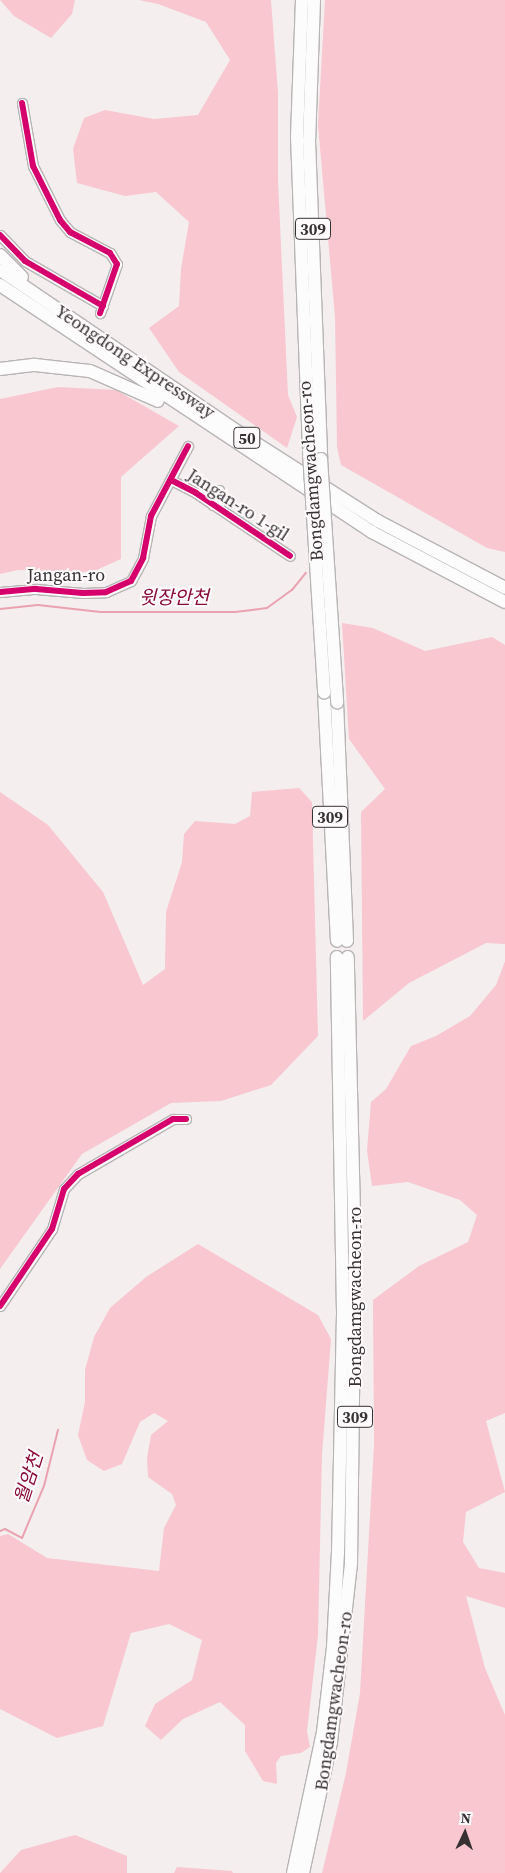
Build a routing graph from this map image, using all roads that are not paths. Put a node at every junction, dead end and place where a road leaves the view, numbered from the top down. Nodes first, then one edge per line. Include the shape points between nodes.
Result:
1 (302, 0) edge
2 (314, 0) edge
3 (22, 103) dead end
4 (0, 235) edge
5 (0, 255) edge
6 (0, 270) edge
7 (0, 285) edge
8 (54, 308) junction
9 (0, 369) edge
10 (229, 438) junction
11 (188, 446) dead end
12 (171, 480) junction
13 (196, 493) junction
14 (213, 505) junction
15 (290, 556) dead end
16 (505, 588) edge
17 (0, 592) edge
18 (505, 602) edge
19 (186, 1120) dead end
20 (0, 1306) edge
21 (293, 1873) edge
22 (303, 1873) edge

1 - 2 highway, Bongdamgwacheon-ro / 309, bridge via 297,137 309,452 342,941 337,702 321,459 309,140
3 - 4 street via 33,166 60,220 70,232 110,253 117,264 101,309 25,261
5 - 8 highway
6 - 8 highway, Yeongdong Expressway / 50
7 - 10 highway, Yeongdong Expressway / 50
8 - 16 highway, Yeongdong Expressway / 50 via 378,521
9 - 10 highway via 34,365 90,371 131,387
10 - 18 highway, Yeongdong Expressway / 50 via 372,532
11 - 12 street, Jangan-ro
12 - 13 street, Jangan-ro 1-gil
12 - 17 street, Jangan-ro via 151,516 143,558 131,581 121,588 83,594 52,589
13 - 14 street, Jangan-ro 1-gil
13 - 14 street via 219,490 221,501
14 - 15 street, Jangan-ro 1-gil
19 - 20 street via 173,1119 78,1174 64,1190 52,1229
21 - 22 highway, Bongdamgwacheon-ro / 309 via 323,1732 333,1647 343,1312 343,957 355,1254 351,1563 331,1742

